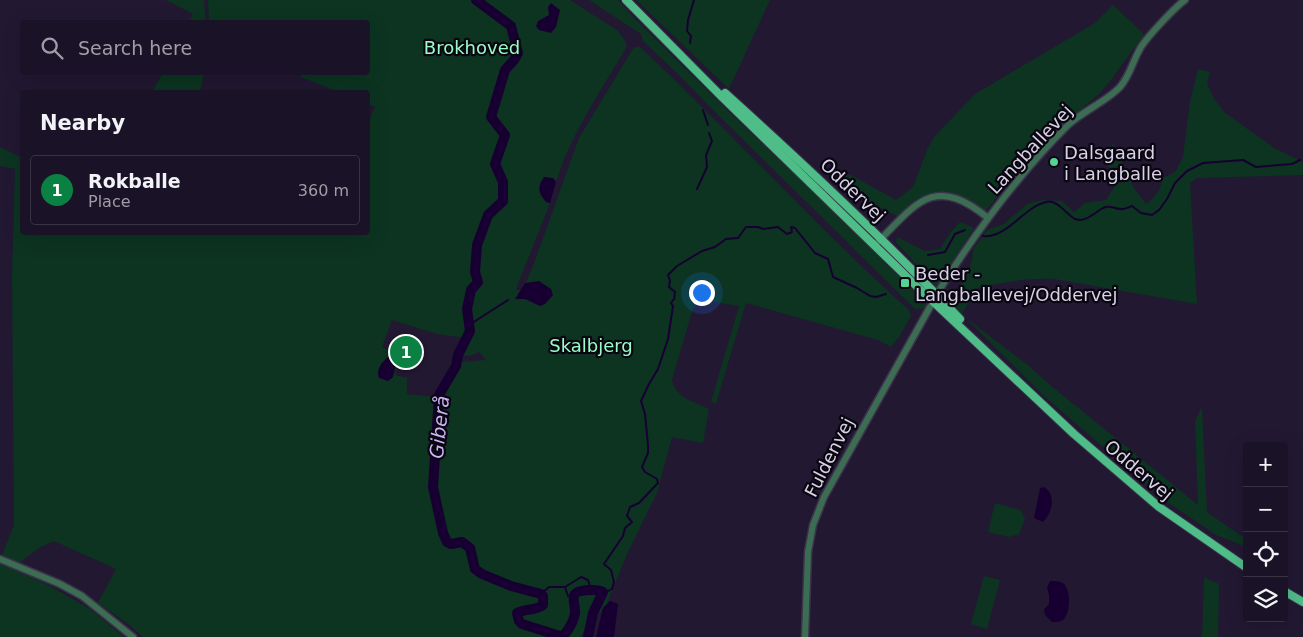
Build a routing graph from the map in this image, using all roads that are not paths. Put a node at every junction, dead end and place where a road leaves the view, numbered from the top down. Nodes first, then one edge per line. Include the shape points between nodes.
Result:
1 (626, 0) edge
2 (1185, 0) edge
3 (675, 49) junction
4 (988, 218) junction
5 (882, 238) junction
6 (875, 244) junction
7 (940, 289) dead end
8 (930, 307) dead end
9 (1000, 363) junction
10 (0, 559) edge
11 (1243, 565) edge
12 (1288, 593) edge
13 (1303, 602) edge
14 (133, 637) edge
15 (805, 637) edge

1 - 3 main road, Oddervej
2 - 4 street, Langballevej via 1142,46 1119,88 1069,124
3 - 5 main road, Oddervej
3 - 6 main road, Oddervej
4 - 5 street, Langballevej via 959,199 934,196 911,208
4 - 7 street
5 - 6 street, Langballevej
5 - 9 main road, Oddervej
6 - 9 main road, Oddervej
8 - 15 street, Fuldenvej via 824,497 813,525 808,552
9 - 11 main road, Oddervej via 1119,474 1159,507
10 - 14 street via 82,596
12 - 13 main road

